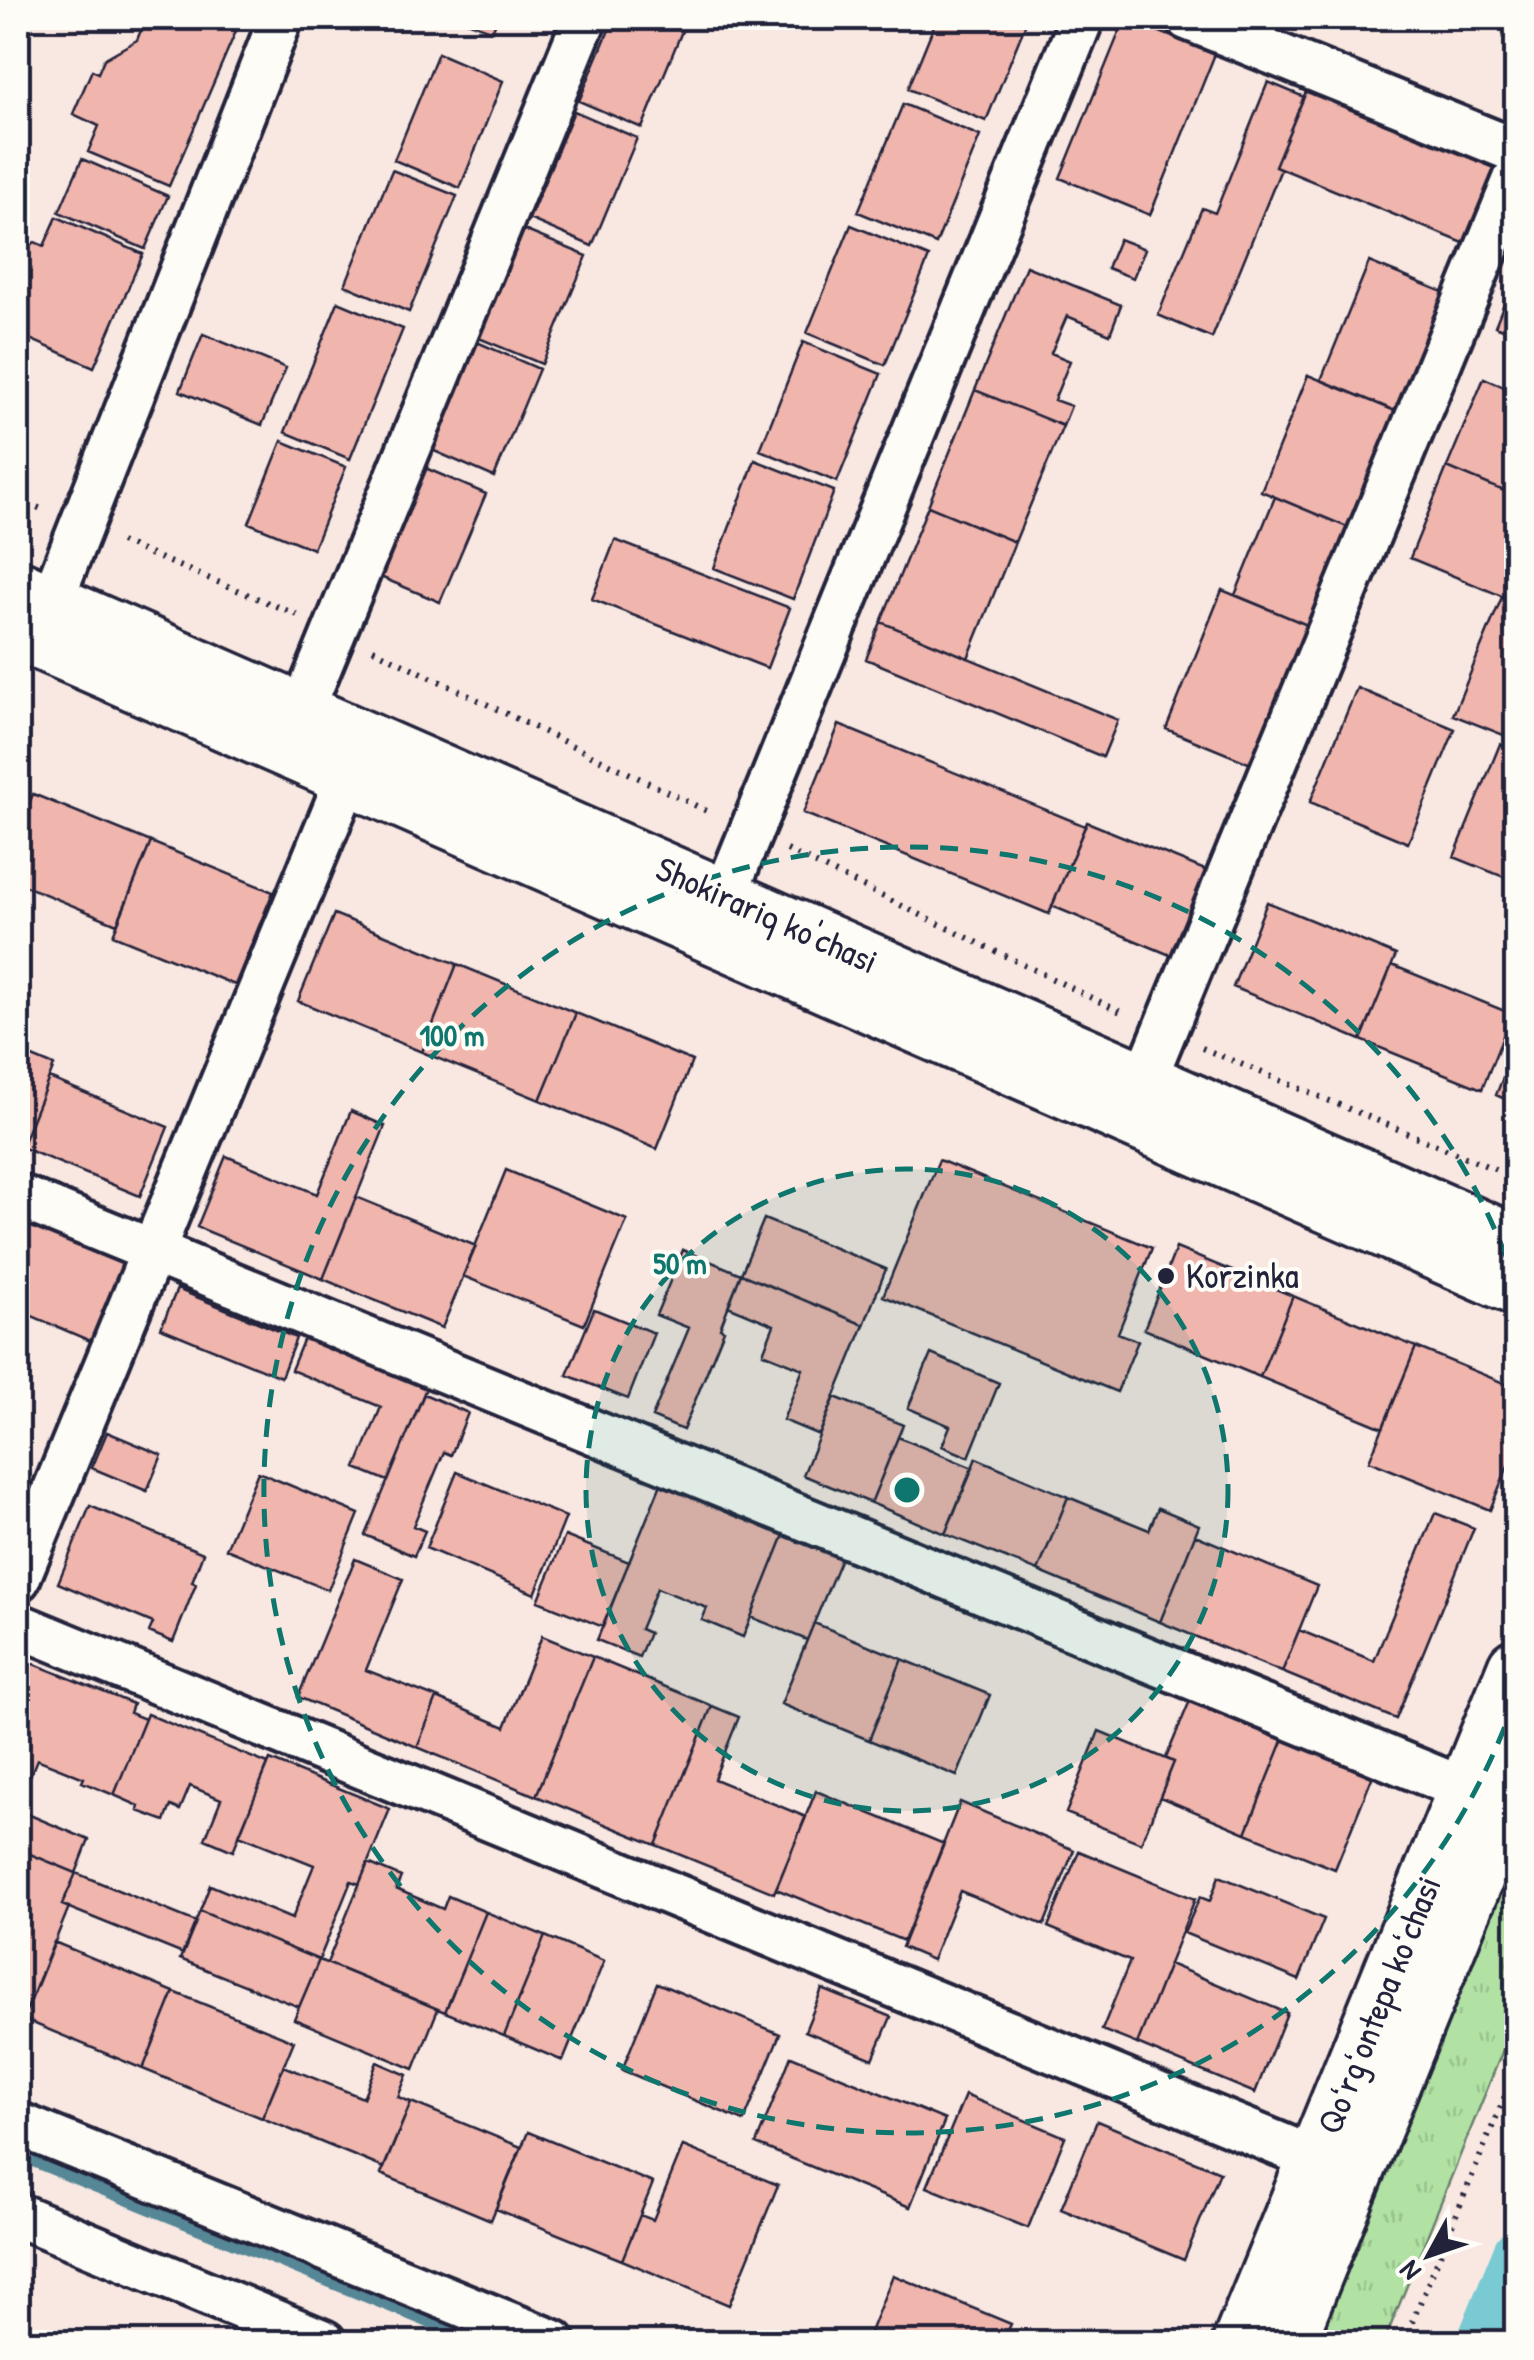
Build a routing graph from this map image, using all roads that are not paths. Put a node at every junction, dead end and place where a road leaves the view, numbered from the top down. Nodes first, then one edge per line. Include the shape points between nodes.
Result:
1 (585, 18) edge
2 (1082, 18) edge
3 (1188, 18) edge
4 (275, 19) edge
5 (1516, 150) edge
6 (1516, 177) edge
7 (31, 615) edge
8 (294, 731) junction
9 (348, 776) junction
10 (716, 915) junction
11 (1146, 1077) junction
12 (18, 1196) edge
13 (1516, 1244) edge
14 (152, 1252) junction
15 (1516, 1286) edge
16 (18, 1579) edge
17 (18, 1626) edge
18 (1516, 1667) edge
19 (1496, 1792) edge
20 (18, 2124) edge
21 (1337, 2168) junction
22 (18, 2216) edge
23 (324, 2342) edge
24 (554, 2342) edge
25 (1240, 2342) edge
26 (1287, 2342) edge

1 - 8 street
2 - 10 street
3 - 5 street
4 - 7 street via 82,526
6 - 11 street
7 - 8 main road, Shokirariq ko'chasi
8 - 9 main road, Shokirariq ko'chasi
8 - 10 main road, Shokirariq ko'chasi
9 - 10 main road, Shokirariq ko'chasi
9 - 14 street
10 - 11 main road, Shokirariq ko'chasi
11 - 13 main road, Shokirariq ko'chasi
11 - 15 main road, Shokirariq ko'chasi
12 - 14 street
14 - 16 street
14 - 19 street
17 - 21 street
18 - 19 main road, Qoʻrgʻontepa koʻchasi
19 - 21 main road, Qoʻrgʻontepa koʻchasi
20 - 24 street
21 - 25 main road, Qoʻrgʻontepa koʻchasi
21 - 26 main road, Qoʻrgʻontepa koʻchasi
22 - 23 street

